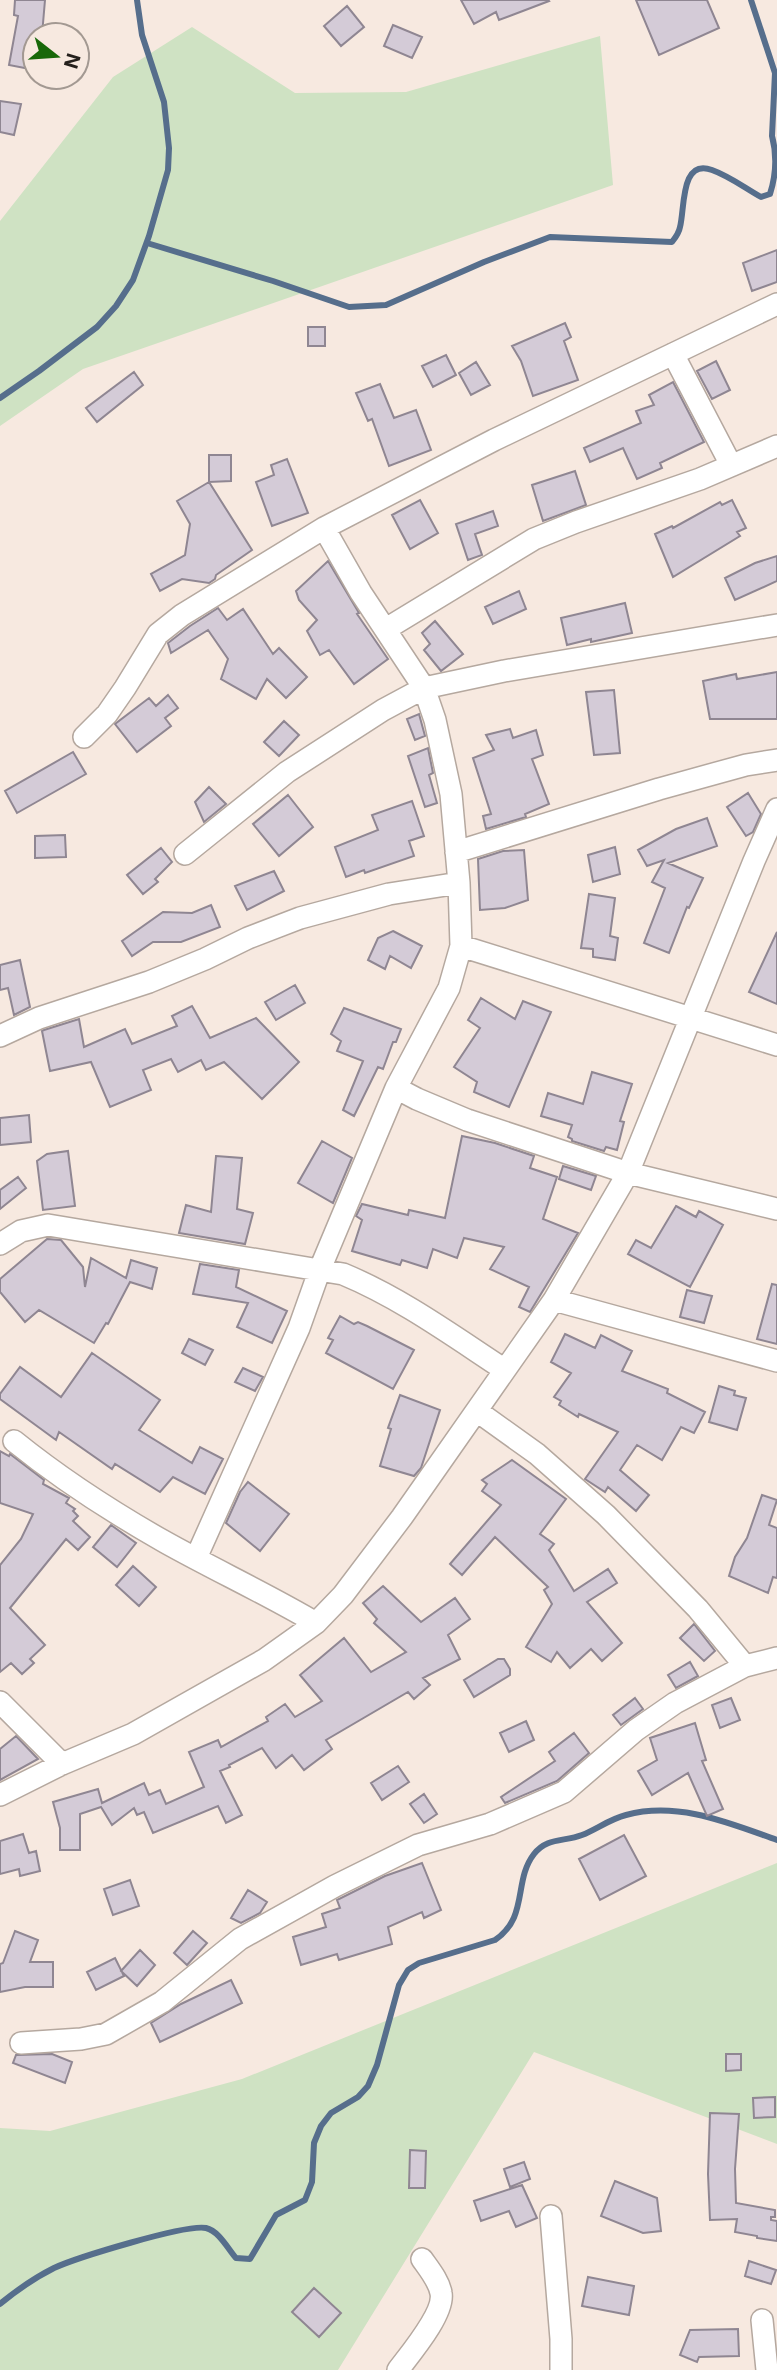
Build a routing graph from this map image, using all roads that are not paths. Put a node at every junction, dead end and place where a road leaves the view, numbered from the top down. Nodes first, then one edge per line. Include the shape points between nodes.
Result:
1 (777, 304) edge
2 (673, 354) junction
3 (777, 446) edge
4 (731, 465) junction
5 (324, 528) junction
6 (777, 625) edge
7 (386, 629) junction
8 (424, 688) junction
9 (84, 737) dead end
10 (777, 760) edge
11 (777, 809) edge
12 (456, 852) junction
13 (185, 854) dead end
14 (459, 883) junction
15 (461, 946) junction
16 (691, 1018) junction
17 (0, 1036) edge
18 (777, 1045) edge
19 (396, 1088) junction
20 (628, 1173) junction
21 (777, 1209) edge
22 (0, 1244) edge
23 (320, 1269) junction
24 (554, 1300) junction
25 (777, 1361) edge
26 (505, 1370) junction
27 (477, 1411) junction
28 (14, 1441) dead end
29 (195, 1558) junction
30 (317, 1623) junction
31 (777, 1658) edge
32 (745, 1667) junction
33 (0, 1702) edge
34 (62, 1764) junction
35 (0, 1795) edge
36 (21, 2042) dead end
37 (551, 2216) dead end
38 (422, 2259) dead end
39 (762, 2320) dead end
40 (398, 2370) edge
41 (561, 2370) edge
42 (767, 2370) edge

1 - 2 street
2 - 4 street
2 - 5 street
3 - 4 street
4 - 7 street via 534,539
5 - 7 street
5 - 9 street via 158,634 107,714
6 - 8 street
7 - 8 street
8 - 12 street via 451,794
8 - 13 street via 287,772
10 - 12 street via 659,789
11 - 16 street
12 - 14 street
14 - 15 street
14 - 17 street via 389,894 300,918 205,960
15 - 16 street
15 - 19 street via 449,988
16 - 18 street
16 - 20 street
19 - 20 street via 467,1120
19 - 23 street
20 - 21 street
20 - 24 street
22 - 23 street via 20,1231 48,1225
23 - 26 street via 369,1285
23 - 29 street via 299,1328
24 - 25 street
24 - 26 street
26 - 27 street
27 - 30 street via 343,1595
27 - 32 street via 537,1454 606,1515 698,1609
28 - 29 street via 109,1509
29 - 30 street
30 - 34 street via 264,1660 133,1734
31 - 32 street
32 - 36 street via 655,1716 564,1792 490,1824 418,1845 335,1886 240,1939 162,2002 128,2023 81,2039
33 - 34 street
34 - 35 street
37 - 41 street
38 - 40 street via 439,2285 441,2305
39 - 42 street

